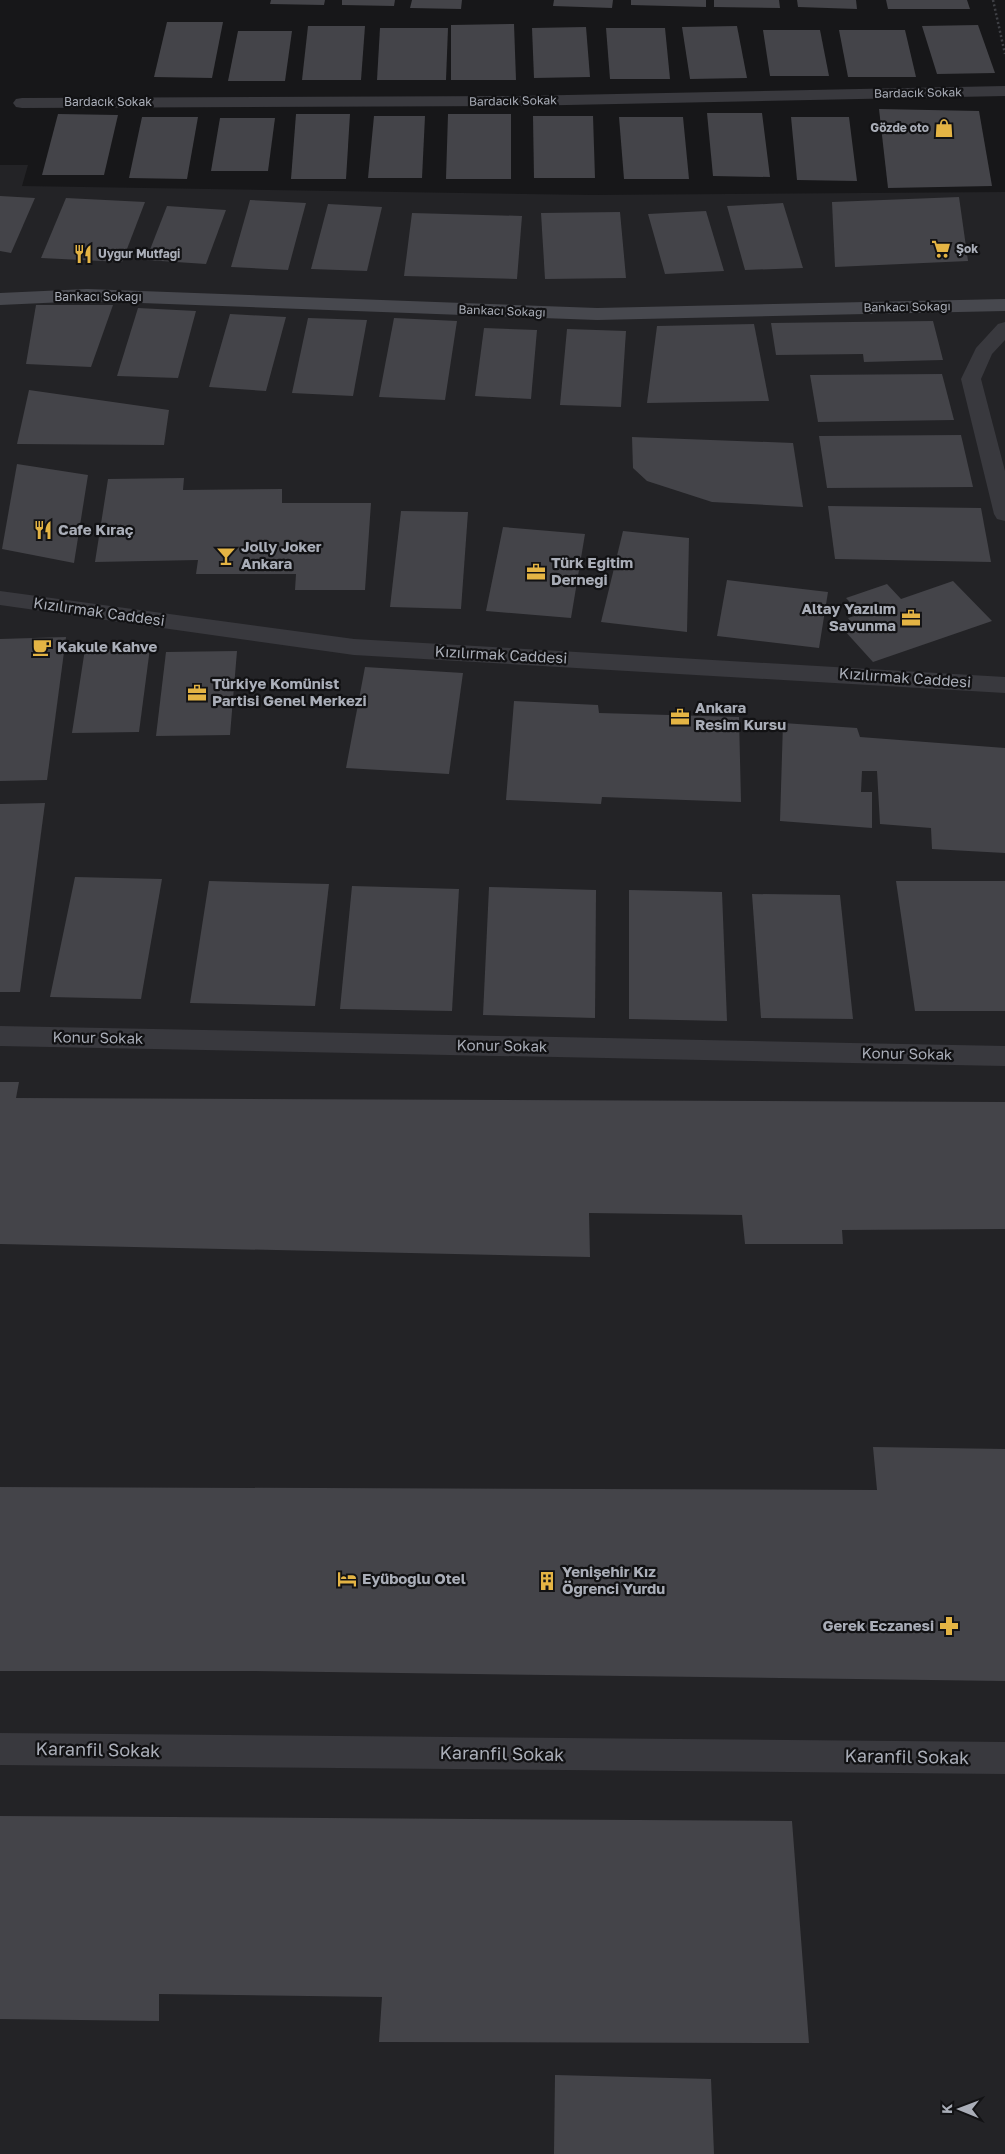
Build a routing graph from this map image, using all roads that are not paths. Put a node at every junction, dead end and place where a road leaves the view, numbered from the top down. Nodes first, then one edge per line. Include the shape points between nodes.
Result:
1 (1005, 91) edge
2 (22, 102) dead end
3 (0, 299) edge
4 (1005, 305) edge
5 (1005, 328) edge
6 (1005, 514) edge
7 (0, 598) edge
8 (1005, 685) edge
9 (0, 1036) edge
10 (1005, 1056) edge
11 (0, 1749) edge
12 (1005, 1758) edge

1 - 2 street, Bardacık Sokak via 518,102
3 - 4 main road, Bankacı Sokağı via 96,296 597,314
5 - 6 street via 983,352 972,379
7 - 8 street, Kızılırmak Caddesi via 354,647
9 - 10 street, Konur Sokak
11 - 12 street, Karanfil Sokak

